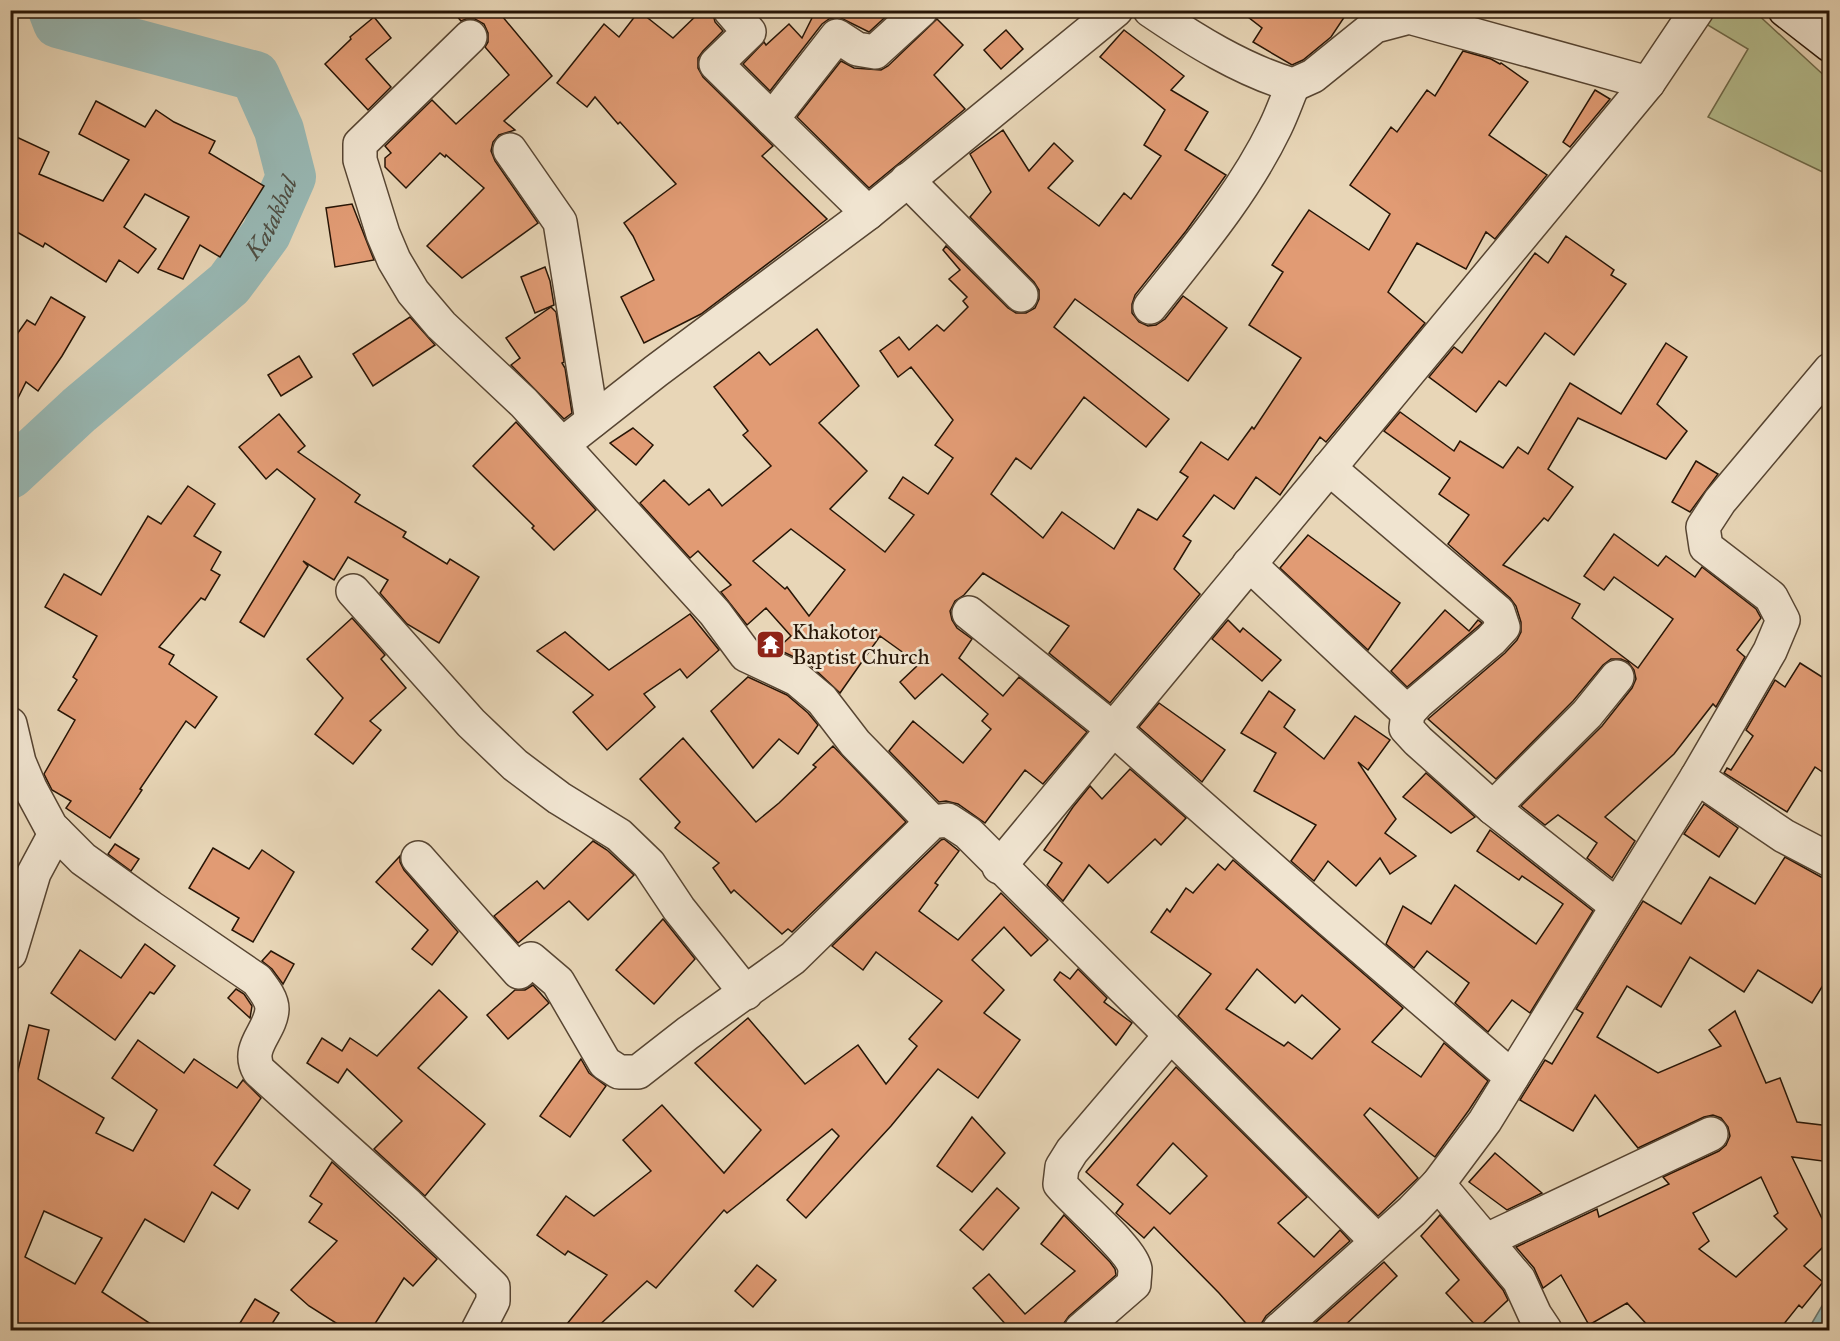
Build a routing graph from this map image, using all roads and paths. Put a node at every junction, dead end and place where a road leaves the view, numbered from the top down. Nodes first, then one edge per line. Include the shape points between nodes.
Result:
1 (921, 10) edge
2 (1116, 10) edge
3 (1150, 10) edge
4 (1697, 10) edge
5 (1785, 10) edge
6 (739, 21) edge
7 (470, 37) dead end
8 (1830, 45) edge
9 (1648, 83) junction
10 (1293, 85) junction
11 (772, 119) junction
12 (510, 150) dead end
13 (907, 180) junction
14 (868, 213) junction
15 (1022, 294) dead end
16 (1150, 307) dead end
17 (1830, 370) edge
18 (592, 421) junction
19 (563, 444) junction
20 (1329, 468) junction
21 (1250, 564) junction
22 (353, 591) dead end
23 (969, 613) dead end
24 (1617, 677) dead end
25 (1408, 713) junction
26 (10, 724) edge
27 (1113, 729) junction
28 (1697, 777) junction
29 (1493, 808) junction
30 (932, 822) junction
31 (56, 832) junction
32 (418, 858) dead end
33 (1830, 860) edge
34 (999, 867) junction
35 (1617, 906) junction
36 (10, 953) edge
37 (746, 993) junction
38 (1170, 1036) junction
39 (1512, 1077) junction
40 (1712, 1134) dead end
41 (1438, 1184) junction
42 (1487, 1240) junction
43 (1377, 1241) junction
44 (478, 1330) edge
45 (1081, 1330) edge
46 (1279, 1330) edge
47 (1545, 1330) edge

1 - 11 street via 875,52 857,50 837,36
2 - 13 street
3 - 10 street via 1266,77
4 - 9 street
5 - 8 street
6 - 11 street via 716,64
7 - 19 street via 360,144 360,160 383,234 413,292 441,325 501,379
9 - 10 street via 1409,17 1375,26 1313,76
9 - 20 street
10 - 16 street via 1275,128 1230,204
11 - 14 street
12 - 18 street via 560,222
13 - 14 street
13 - 15 street
14 - 18 street
17 - 28 street via 1720,501 1703,527 1706,547 1771,597 1783,620 1770,651
18 - 19 street
19 - 30 street via 715,613 746,655 797,679 822,700 855,743
20 - 21 street
20 - 25 street via 1498,612 1503,627
21 - 25 street
21 - 27 street
22 - 37 street via 471,723 515,765 619,835 649,864 679,909
23 - 27 street
24 - 29 street via 1587,714
25 - 29 street via 1406,728
26 - 31 street via 30,788
27 - 34 street
27 - 39 street
28 - 33 street via 1784,836
28 - 35 street
29 - 35 street
30 - 34 street via 948,820 968,833
30 - 37 street via 793,958
31 - 36 street via 34,873
31 - 44 street via 83,859 257,980 272,1008 255,1049 254,1062 259,1071 493,1287 494,1301
32 - 37 street via 519,972 531,959 558,982 605,1063 619,1072 638,1072
34 - 38 street
35 - 39 street
38 - 43 street
38 - 45 street via 1062,1167 1060,1184 1124,1249 1135,1268 1134,1284
39 - 41 street
40 - 42 street
41 - 42 street
41 - 43 street
42 - 47 street via 1519,1280
43 - 46 street

